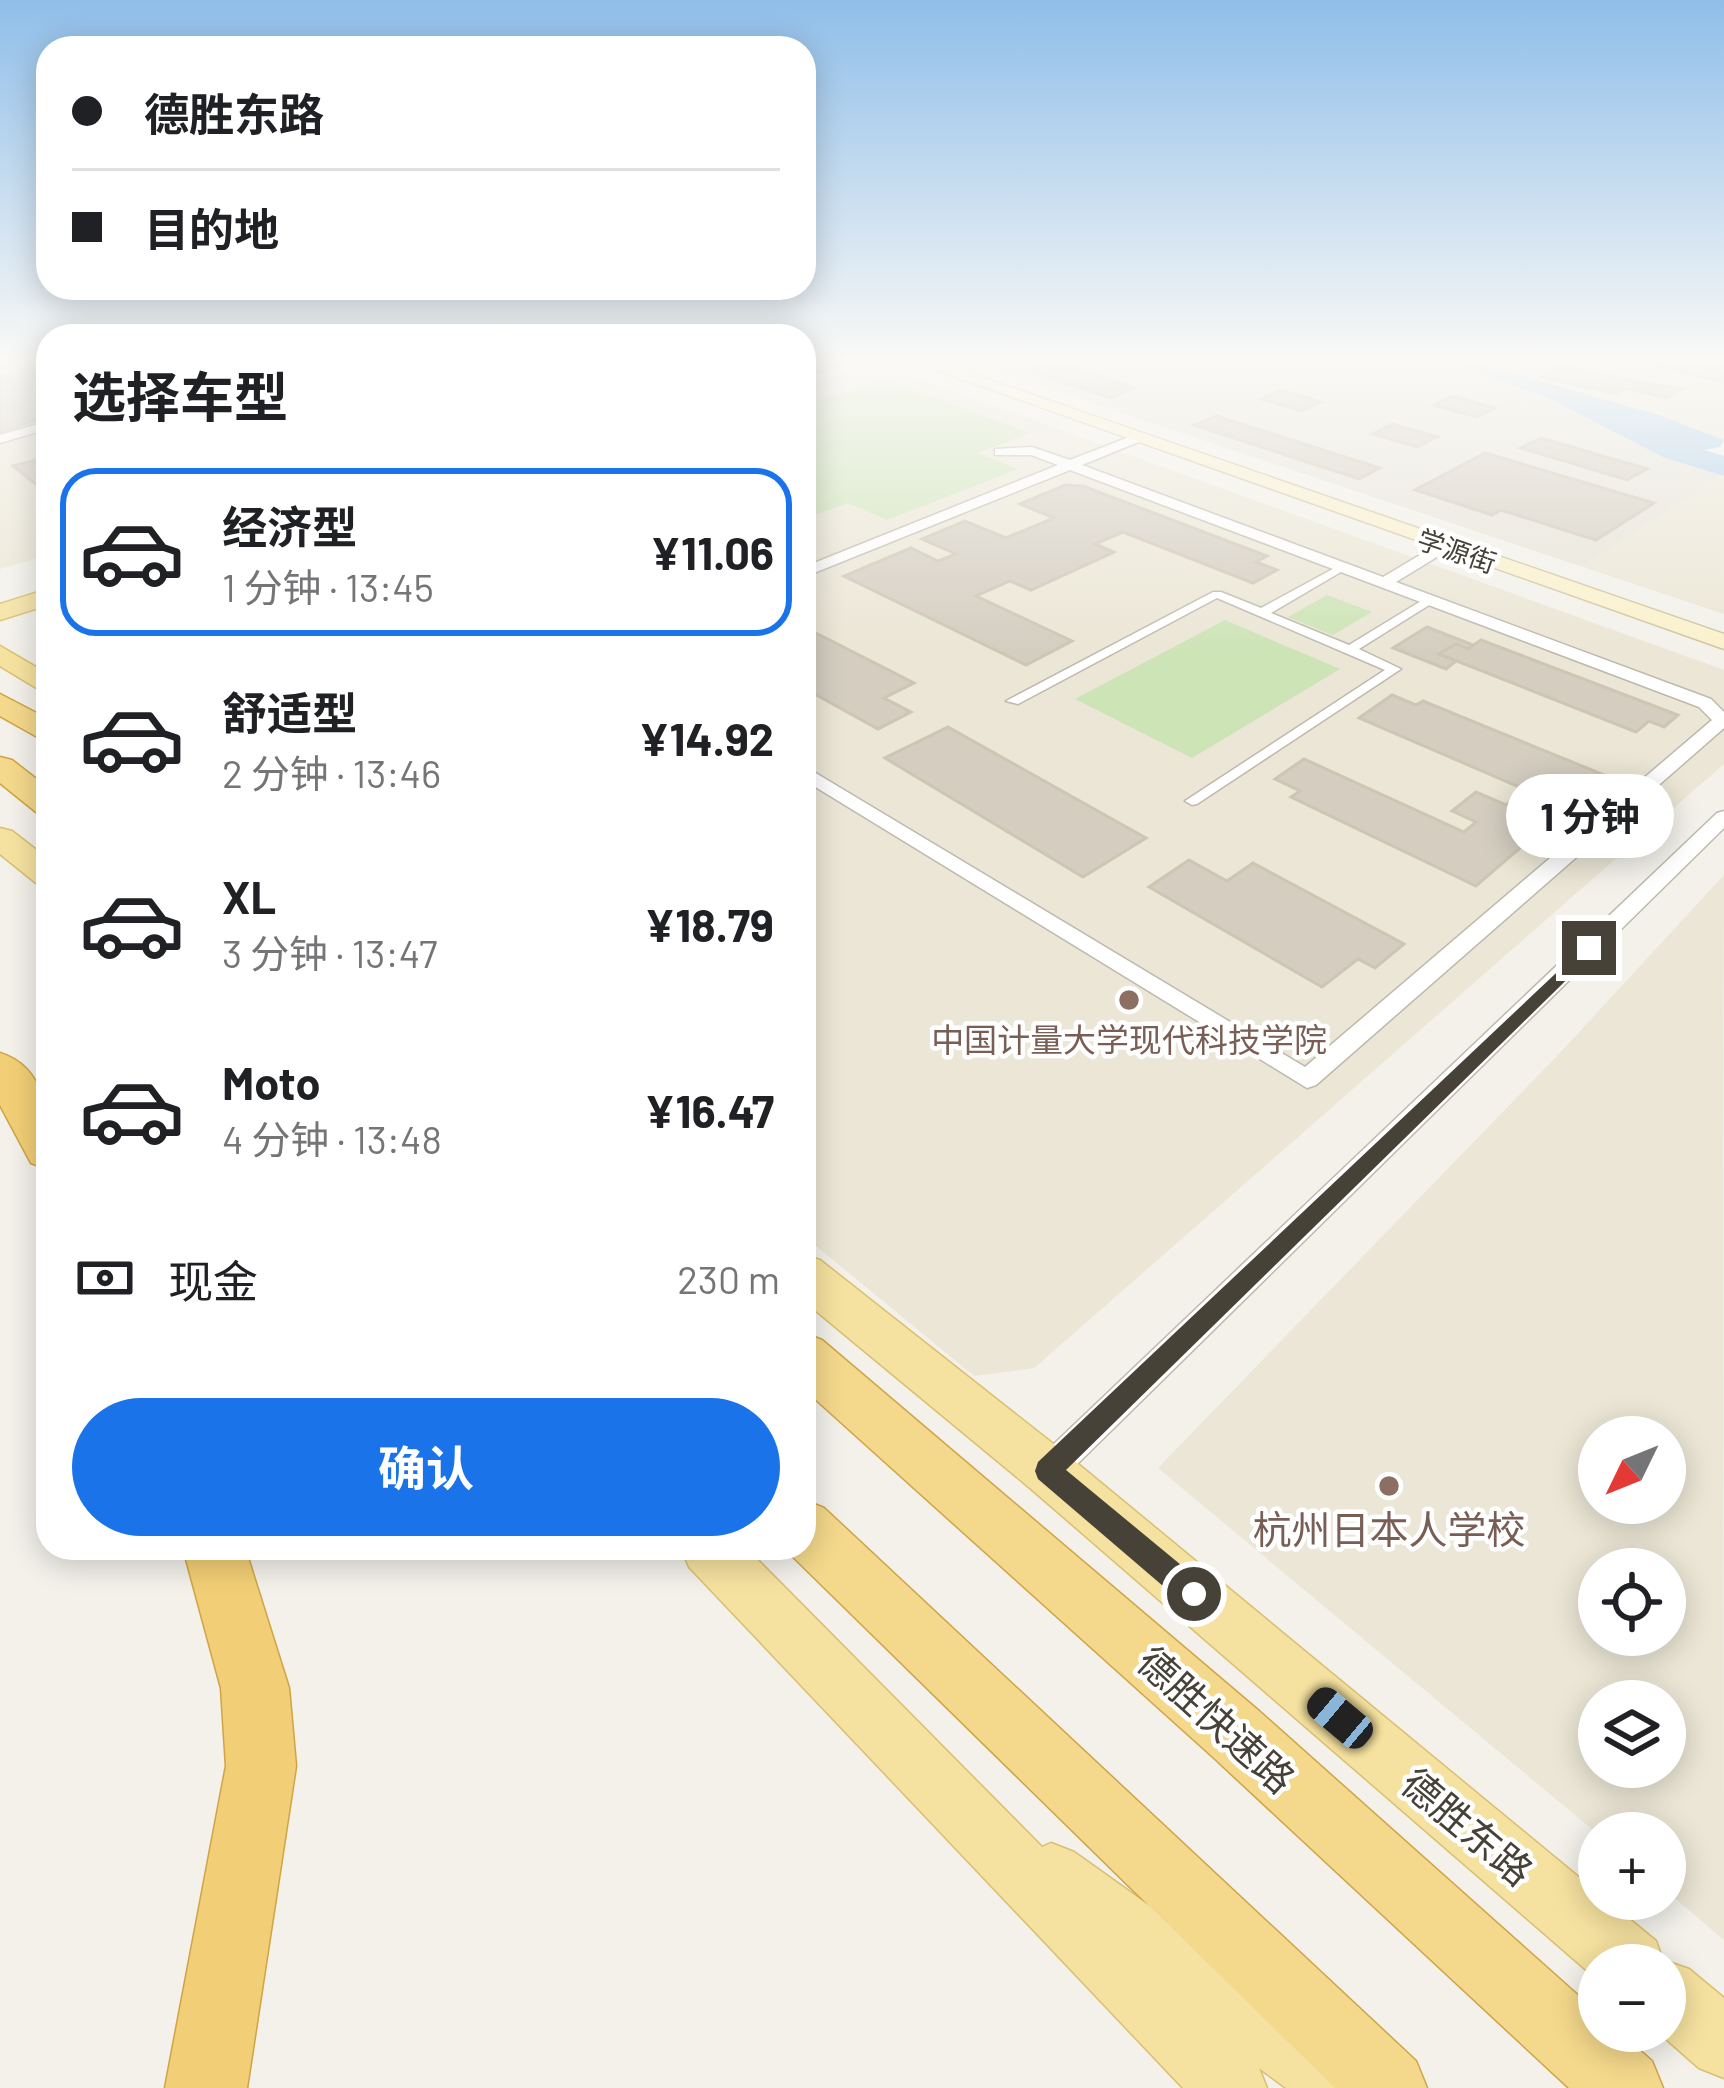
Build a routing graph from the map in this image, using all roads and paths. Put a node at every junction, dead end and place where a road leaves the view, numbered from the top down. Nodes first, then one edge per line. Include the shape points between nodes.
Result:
1 (1052, 458) edge
2 (1087, 458) edge
3 (1193, 458) edge
4 (1232, 458) edge
5 (1070, 465) junction
6 (1445, 546) junction
7 (816, 567) edge
8 (1342, 567) junction
9 (1384, 583) junction
10 (1430, 600) junction
11 (36, 601) edge
12 (0, 612) edge
13 (1262, 613) junction
14 (1724, 628) edge
15 (1724, 642) edge
16 (1349, 650) junction
17 (0, 654) edge
18 (36, 679) edge
19 (1013, 701) dead end
20 (0, 704) edge
21 (36, 726) edge
22 (0, 767) edge
23 (816, 779) edge
24 (36, 796) edge
25 (1192, 801) dead end
26 (1724, 817) edge
27 (0, 838) edge
28 (36, 866) edge
29 (0, 1070) edge
30 (36, 1128) edge
31 (816, 1284) edge
32 (816, 1366) edge
33 (1048, 1471) junction
34 (816, 1539) edge
35 (218, 1560) edge
36 (720, 1560) edge
37 (964, 1812) junction
38 (1607, 1944) edge
39 (1686, 2011) edge
40 (1724, 2043) edge
41 (206, 2088) edge
42 (1232, 2088) edge
43 (1345, 2088) edge
44 (1389, 2088) edge
45 (1625, 2088) edge

1 - 5 street
2 - 5 street
3 - 6 main road, 学源街
4 - 14 main road
5 - 7 street
5 - 8 street
6 - 9 street
6 - 15 main road, 学源街
8 - 9 street
8 - 13 street
9 - 10 street
10 - 16 street
10 - 23 street via 1705,703 1722,720 1307,1079
11 - 12 main road
13 - 16 street
13 - 19 street via 1216,594
16 - 25 street via 1395,669
17 - 18 main road
20 - 21 highway
22 - 24 highway
26 - 33 street
27 - 28 main road
29 - 30 highway
31 - 33 main road, 德胜东路
32 - 45 highway, 德胜快速路
33 - 38 main road, 德胜东路
34 - 44 highway
35 - 41 highway via 255,1688 261,1766
36 - 37 main road
37 - 42 main road
37 - 43 main road
39 - 40 main road

